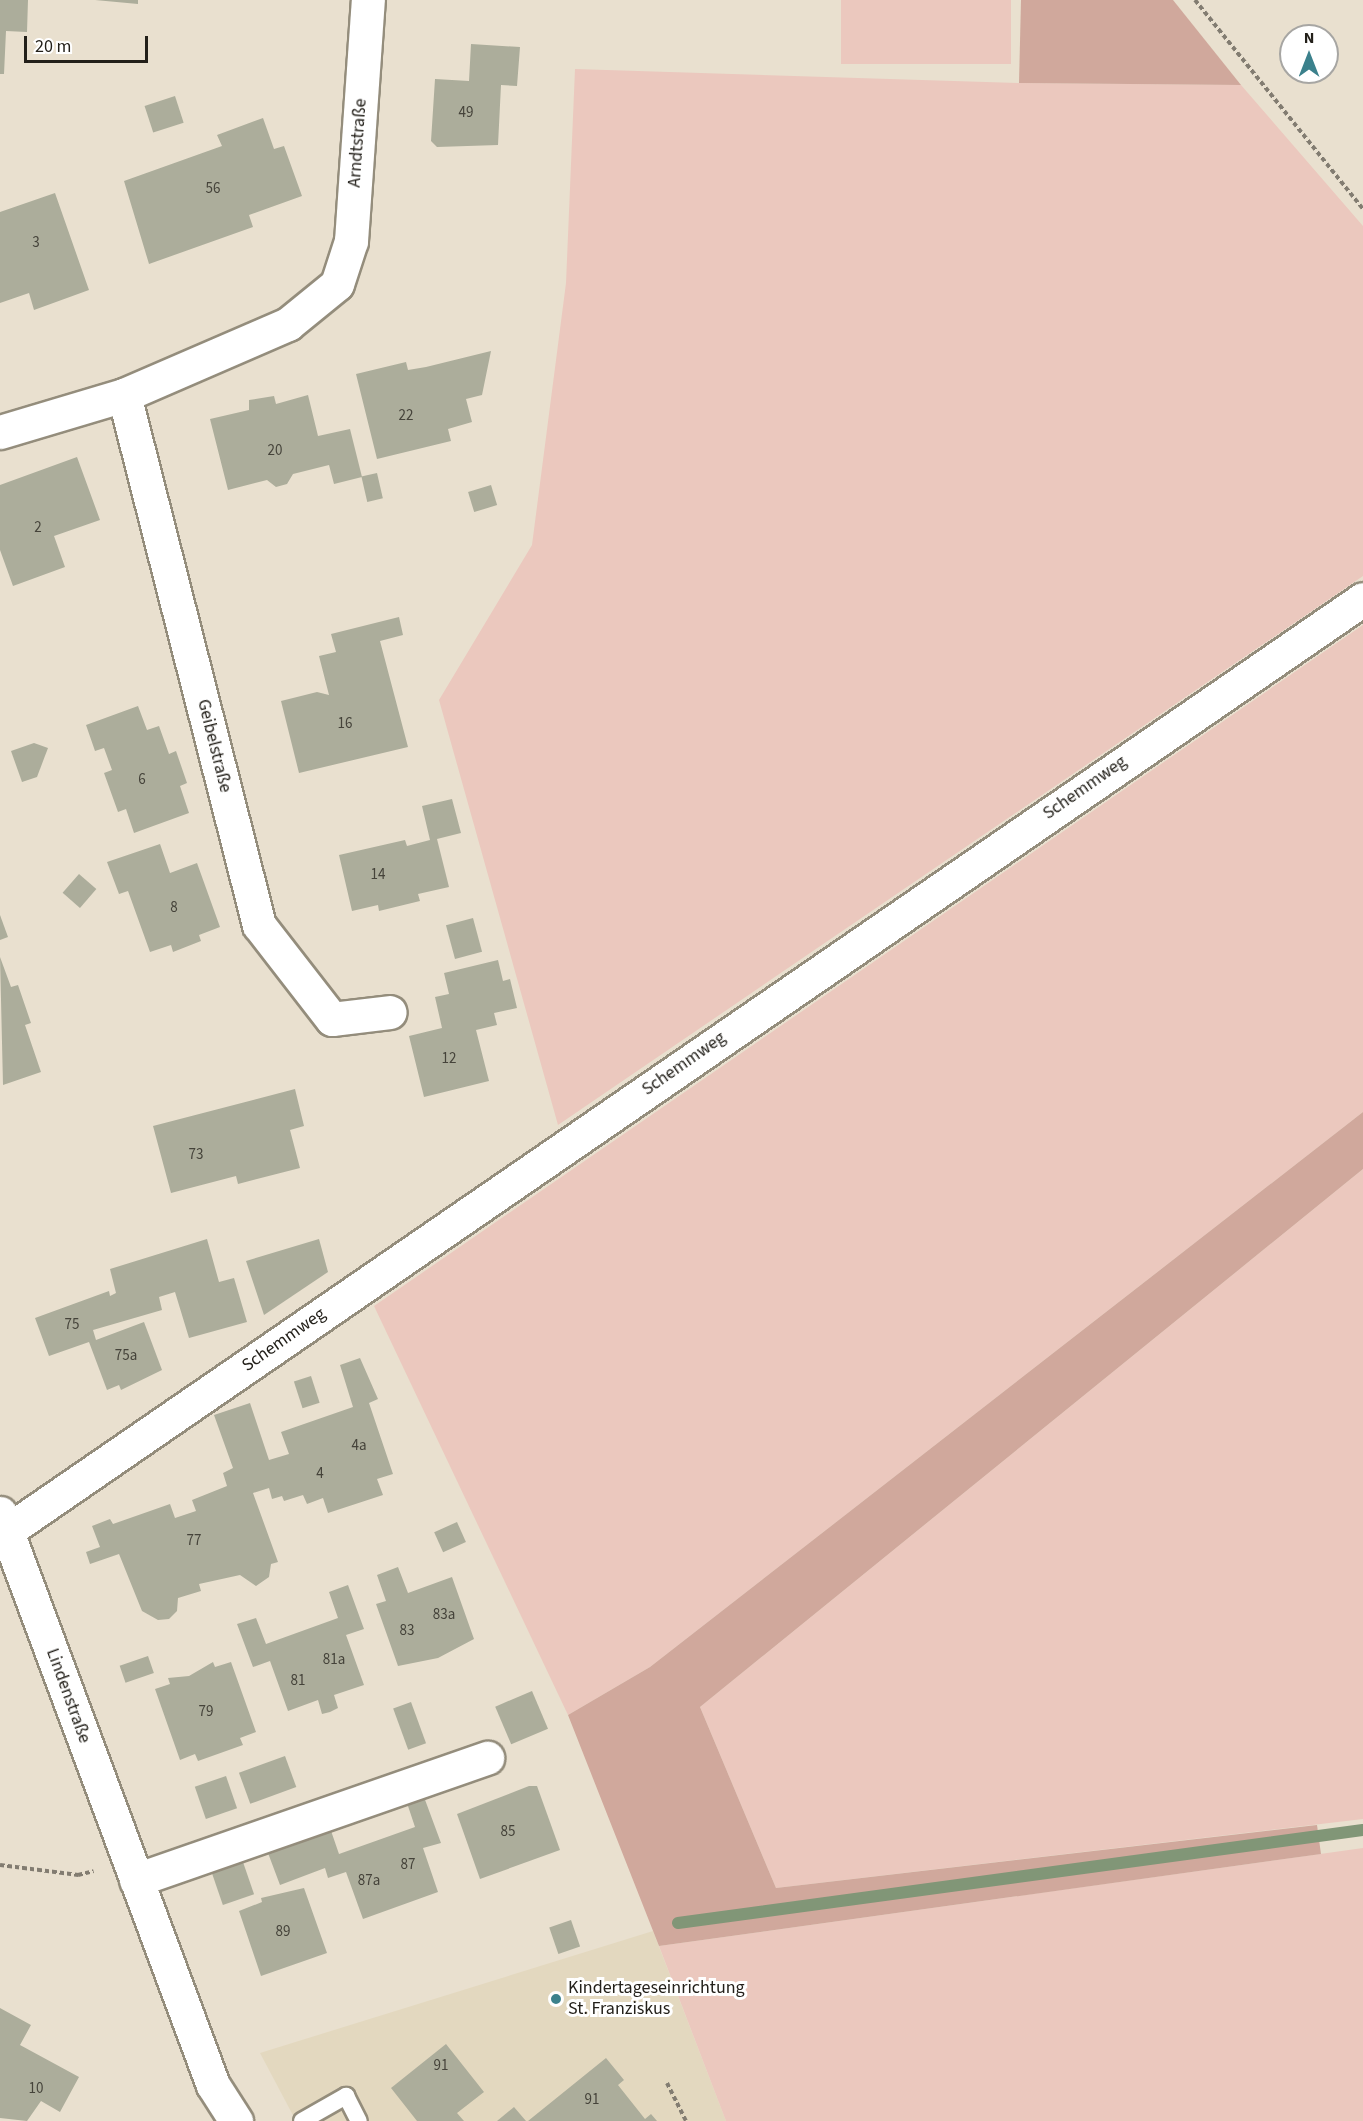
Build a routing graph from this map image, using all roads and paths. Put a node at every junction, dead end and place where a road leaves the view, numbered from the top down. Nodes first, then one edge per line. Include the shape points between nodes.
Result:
1 (368, 0) edge
2 (1195, 0) edge
3 (1363, 209) edge
4 (124, 395) junction
5 (0, 432) edge
6 (1363, 599) edge
7 (390, 1012) dead end
8 (3, 1522) edge
9 (487, 1758) dead end
10 (0, 1865) edge
11 (133, 1871) junction
12 (667, 2083) dead end
13 (236, 2121) edge
14 (302, 2121) edge
15 (359, 2121) edge
16 (686, 2121) edge

1 - 4 street, Arndtstraße via 351,241 338,284 288,324
2 - 3 path
4 - 5 street
4 - 7 street, Geibelstraße via 259,925 332,1019
6 - 8 street, Schemmweg
8 - 11 street, Lindenstraße
9 - 11 street
10 - 11 path via 78,1875
11 - 13 street, Lindenstraße via 213,2085
12 - 16 path
14 - 15 lane via 346,2096

